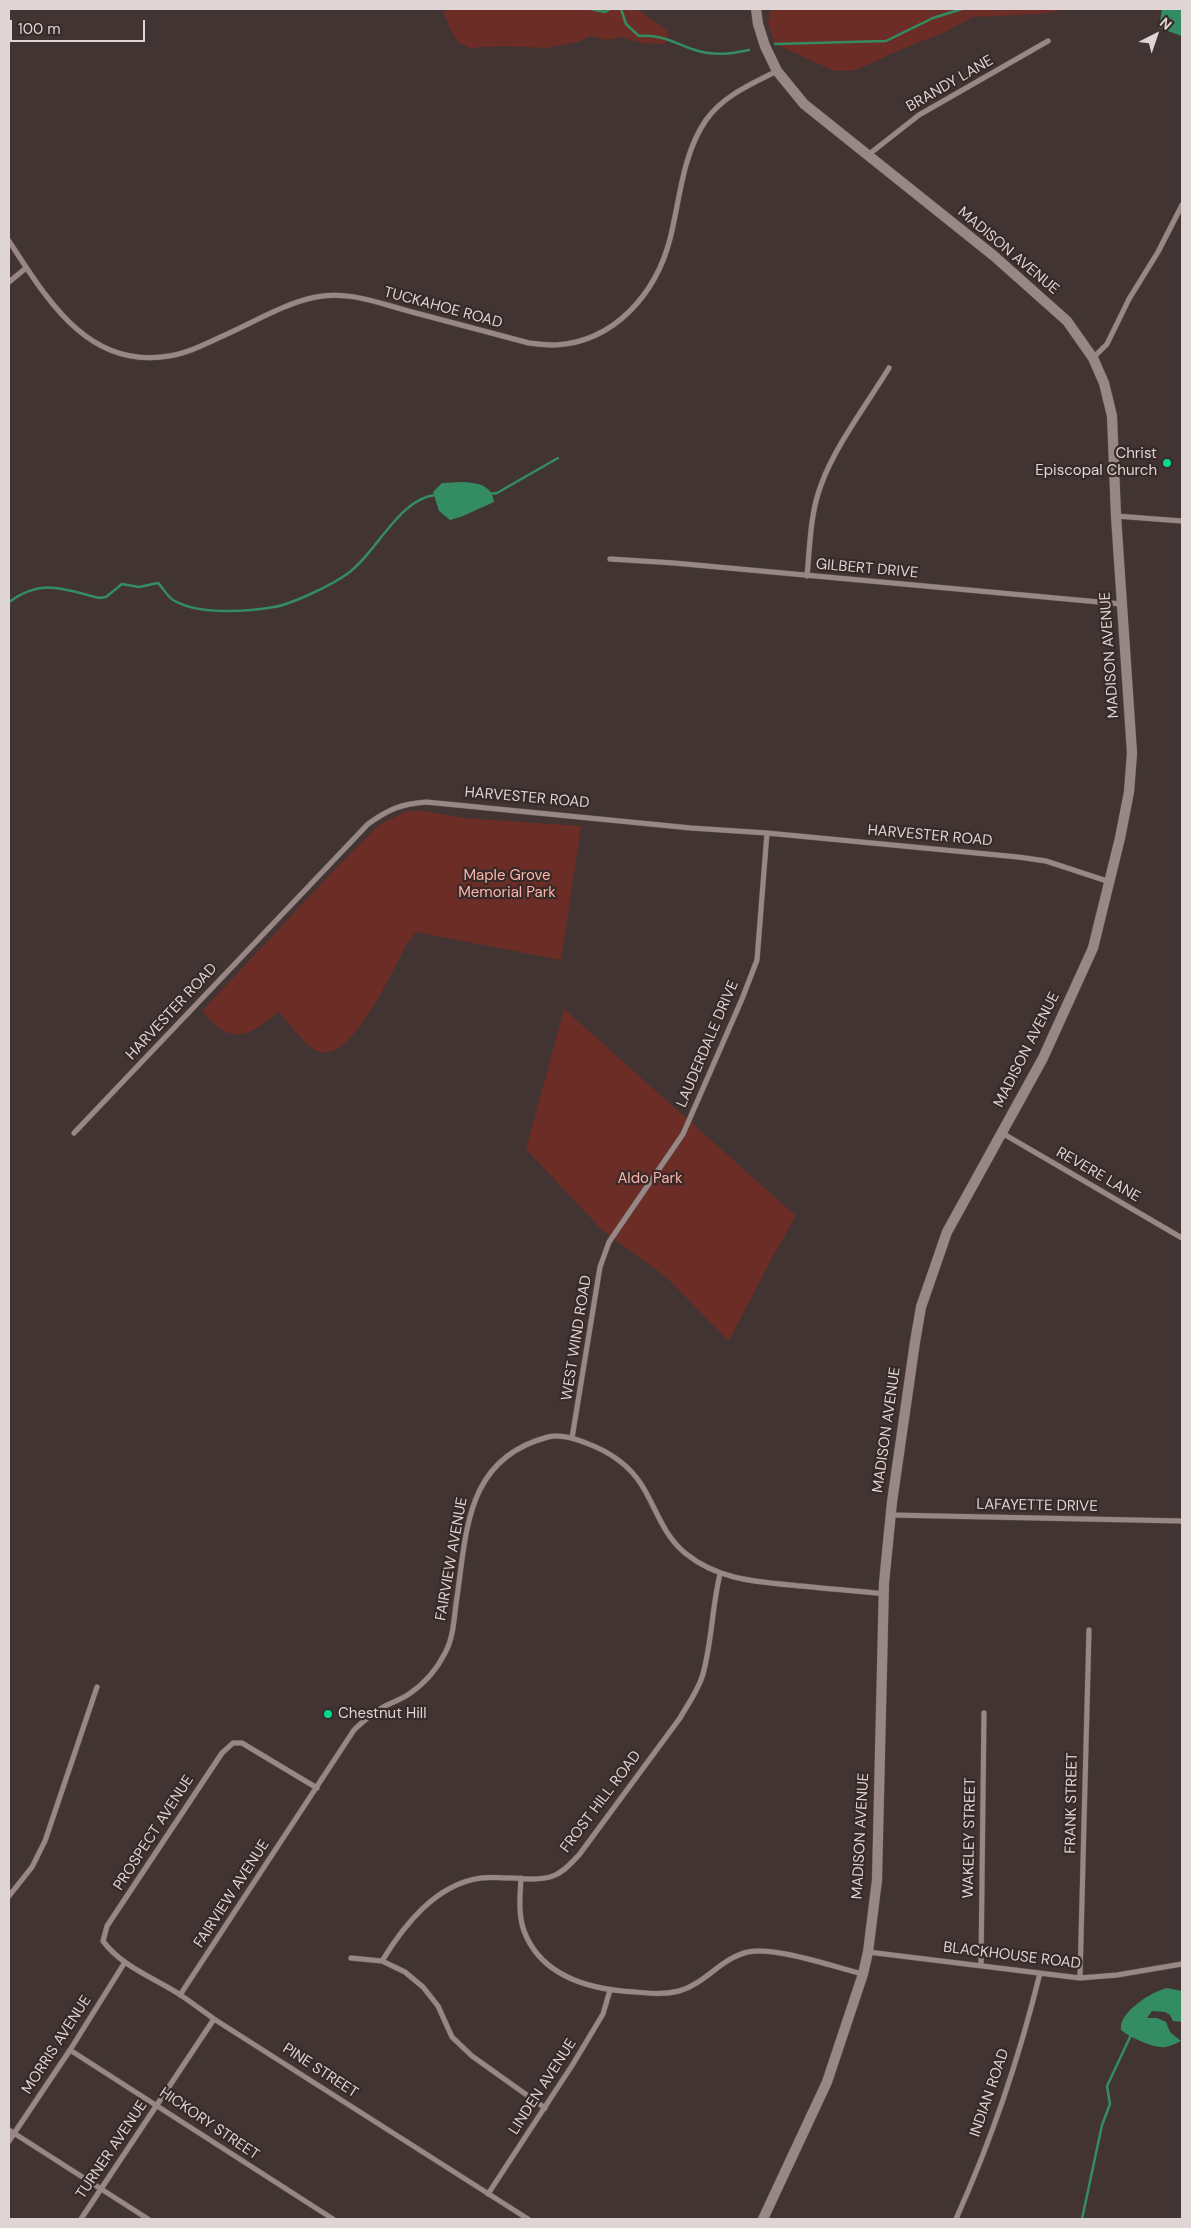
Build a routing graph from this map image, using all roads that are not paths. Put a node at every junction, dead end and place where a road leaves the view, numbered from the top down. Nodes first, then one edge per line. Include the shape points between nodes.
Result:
1 (756, 9) edge
2 (1048, 41) dead end
3 (777, 71) junction
4 (868, 155) junction
5 (1182, 205) edge
6 (9, 241) edge
7 (26, 268) junction
8 (9, 282) edge
9 (1093, 358) junction
10 (889, 368) dead end
11 (1116, 516) junction
12 (1182, 521) edge
13 (610, 559) dead end
14 (808, 576) junction
15 (1122, 604) junction
16 (767, 833) junction
17 (1110, 882) junction
18 (74, 1133) dead end
19 (1001, 1133) junction
20 (1182, 1238) edge
21 (609, 1242) joint
22 (572, 1438) junction
23 (890, 1515) junction
24 (1182, 1522) edge
25 (720, 1574) junction
26 (885, 1594) junction
27 (1089, 1630) dead end
28 (97, 1687) dead end
29 (984, 1713) dead end
30 (317, 1788) junction
31 (520, 1878) junction
32 (9, 1896) edge
33 (103, 1941) joint
34 (868, 1952) junction
35 (351, 1958) dead end
36 (382, 1961) junction
37 (125, 1962) junction
38 (1182, 1964) edge
39 (981, 1965) junction
40 (1040, 1972) junction
41 (864, 1974) junction
42 (1080, 1978) junction
43 (610, 1990) junction
44 (180, 1995) junction
45 (214, 2020) junction
46 (70, 2050) junction
47 (158, 2105) junction
48 (545, 2108) junction
49 (11, 2132) edge
50 (9, 2141) edge
51 (100, 2189) junction
52 (488, 2194) junction
53 (81, 2219) edge
54 (148, 2219) edge
55 (333, 2219) edge
56 (528, 2219) edge
57 (763, 2219) edge
58 (956, 2219) edge

1 - 3 street, MADISON AVENUE via 765,46
2 - 4 street, BRANDY LANE via 919,115
3 - 4 street, MADISON AVENUE via 804,104
3 - 7 street, TUCKAHOE ROAD via 736,92 719,104 706,121 693,145 669,241 653,281 638,305 597,334 574,342 556,345 529,343 348,295 316,296 192,350 168,357 136,357 105,350 85,337 62,317
4 - 9 street, MADISON AVENUE via 994,256 1067,321
5 - 9 street via 1129,299 1108,344
6 - 7 street, TUCKAHOE ROAD
7 - 8 street
9 - 11 street, MADISON AVENUE via 1104,383 1112,416
10 - 14 street via 836,453 821,485 812,520
11 - 12 street
11 - 15 street, MADISON AVENUE
13 - 14 street, GILBERT DRIVE
14 - 15 street, GILBERT DRIVE
15 - 17 street, MADISON AVENUE via 1132,753 1129,792
16 - 17 street, HARVESTER ROAD via 1018,856 1046,861
16 - 18 street, HARVESTER ROAD via 426,802 402,804 368,824
16 - 21 street, LAUDERDALE DRIVE via 757,960 742,999 683,1134
17 - 19 street, MADISON AVENUE via 1093,948 1070,1001
19 - 20 street, REVERE LANE
19 - 23 street, MADISON AVENUE via 947,1232 921,1308
21 - 22 street, WEST WIND ROAD via 600,1267
22 - 25 street, FAIRVIEW AVENUE via 607,1452 621,1462 641,1484 672,1539 702,1566
22 - 30 street, FAIRVIEW AVENUE via 552,1436 520,1447 498,1462 486,1477 475,1496 453,1628 446,1651 420,1685 366,1718 354,1730
23 - 24 street, LAFAYETTE DRIVE
23 - 26 street, MADISON AVENUE
25 - 26 street, FAIRVIEW AVENUE via 746,1581
25 - 31 street, FROST HILL ROAD via 703,1675 680,1718 565,1870 552,1877
26 - 34 street, MADISON AVENUE via 876,1880
27 - 42 street, FRANK STREET
28 - 32 street via 45,1841 32,1867
29 - 39 street, WAKELEY STREET
30 - 33 street, PROSPECT AVENUE via 242,1744 233,1743 222,1753 107,1926
30 - 44 street, FAIRVIEW AVENUE
31 - 36 street, FROST HILL ROAD via 480,1878 459,1884 436,1897 410,1922
31 - 43 street via 524,1931 536,1952 549,1966 570,1980
33 - 37 street, PINE STREET
34 - 39 street, BLACKHOUSE ROAD
34 - 41 street, MADISON AVENUE
35 - 36 street
36 - 48 street via 405,1972 423,1987 438,2006 452,2038
37 - 44 street, PINE STREET
37 - 46 street, MORRIS AVENUE
38 - 42 street, BLACKHOUSE ROAD
39 - 40 street, BLACKHOUSE ROAD
40 - 42 street, BLACKHOUSE ROAD
40 - 58 street, INDIAN ROAD via 1029,2016 974,2180
41 - 43 street via 767,1950 728,1959 681,1991 658,1994
41 - 57 street, MADISON AVENUE via 827,2082
43 - 48 street, LINDEN AVENUE via 603,2014
44 - 45 street, PINE STREET
45 - 47 street, TURNER AVENUE
45 - 52 street, PINE STREET
46 - 47 street, HICKORY STREET
46 - 49 street, MORRIS AVENUE
47 - 51 street, TURNER AVENUE
47 - 55 street, HICKORY STREET
48 - 52 street, LINDEN AVENUE
49 - 50 street, MORRIS AVENUE
49 - 51 street
51 - 53 street, TURNER AVENUE
51 - 54 street
52 - 56 street, PINE STREET

